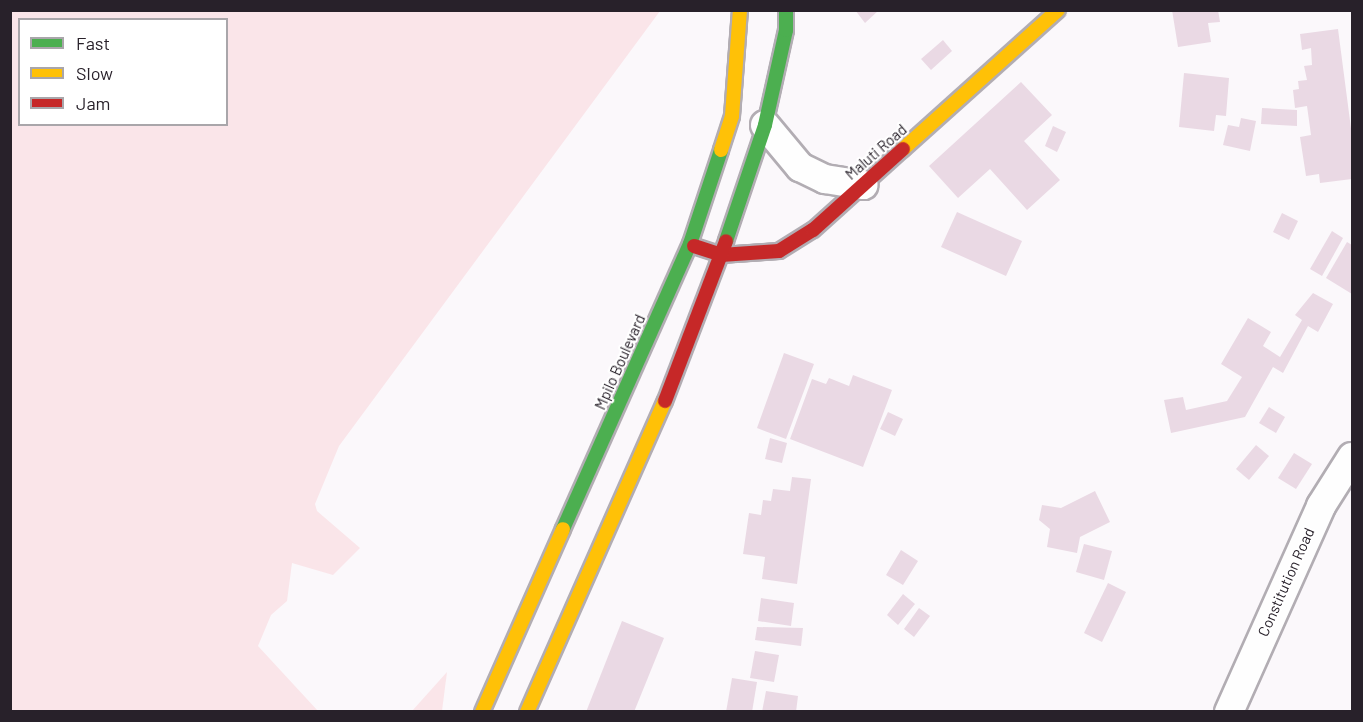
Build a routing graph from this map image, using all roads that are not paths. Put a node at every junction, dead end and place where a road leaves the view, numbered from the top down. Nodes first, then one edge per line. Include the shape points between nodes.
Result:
1 (740, 10) edge
2 (786, 10) edge
3 (1058, 10) edge
4 (765, 124) junction
5 (864, 185) junction
6 (690, 244) junction
7 (722, 255) junction
8 (1353, 457) edge
9 (482, 711) edge
10 (526, 711) edge
11 (1229, 711) edge

1 - 6 main road, Mpilo Boulevard via 732,116
2 - 4 main road via 786,30
3 - 5 main road, Maluti Road
4 - 5 street via 800,167 825,179
4 - 7 main road
5 - 7 main road, Maluti Road via 813,230 779,251
6 - 7 main road, Maluti Road
6 - 9 main road, Mpilo Boulevard
7 - 10 main road via 659,416
8 - 11 street, Constitution Road via 1321,506

